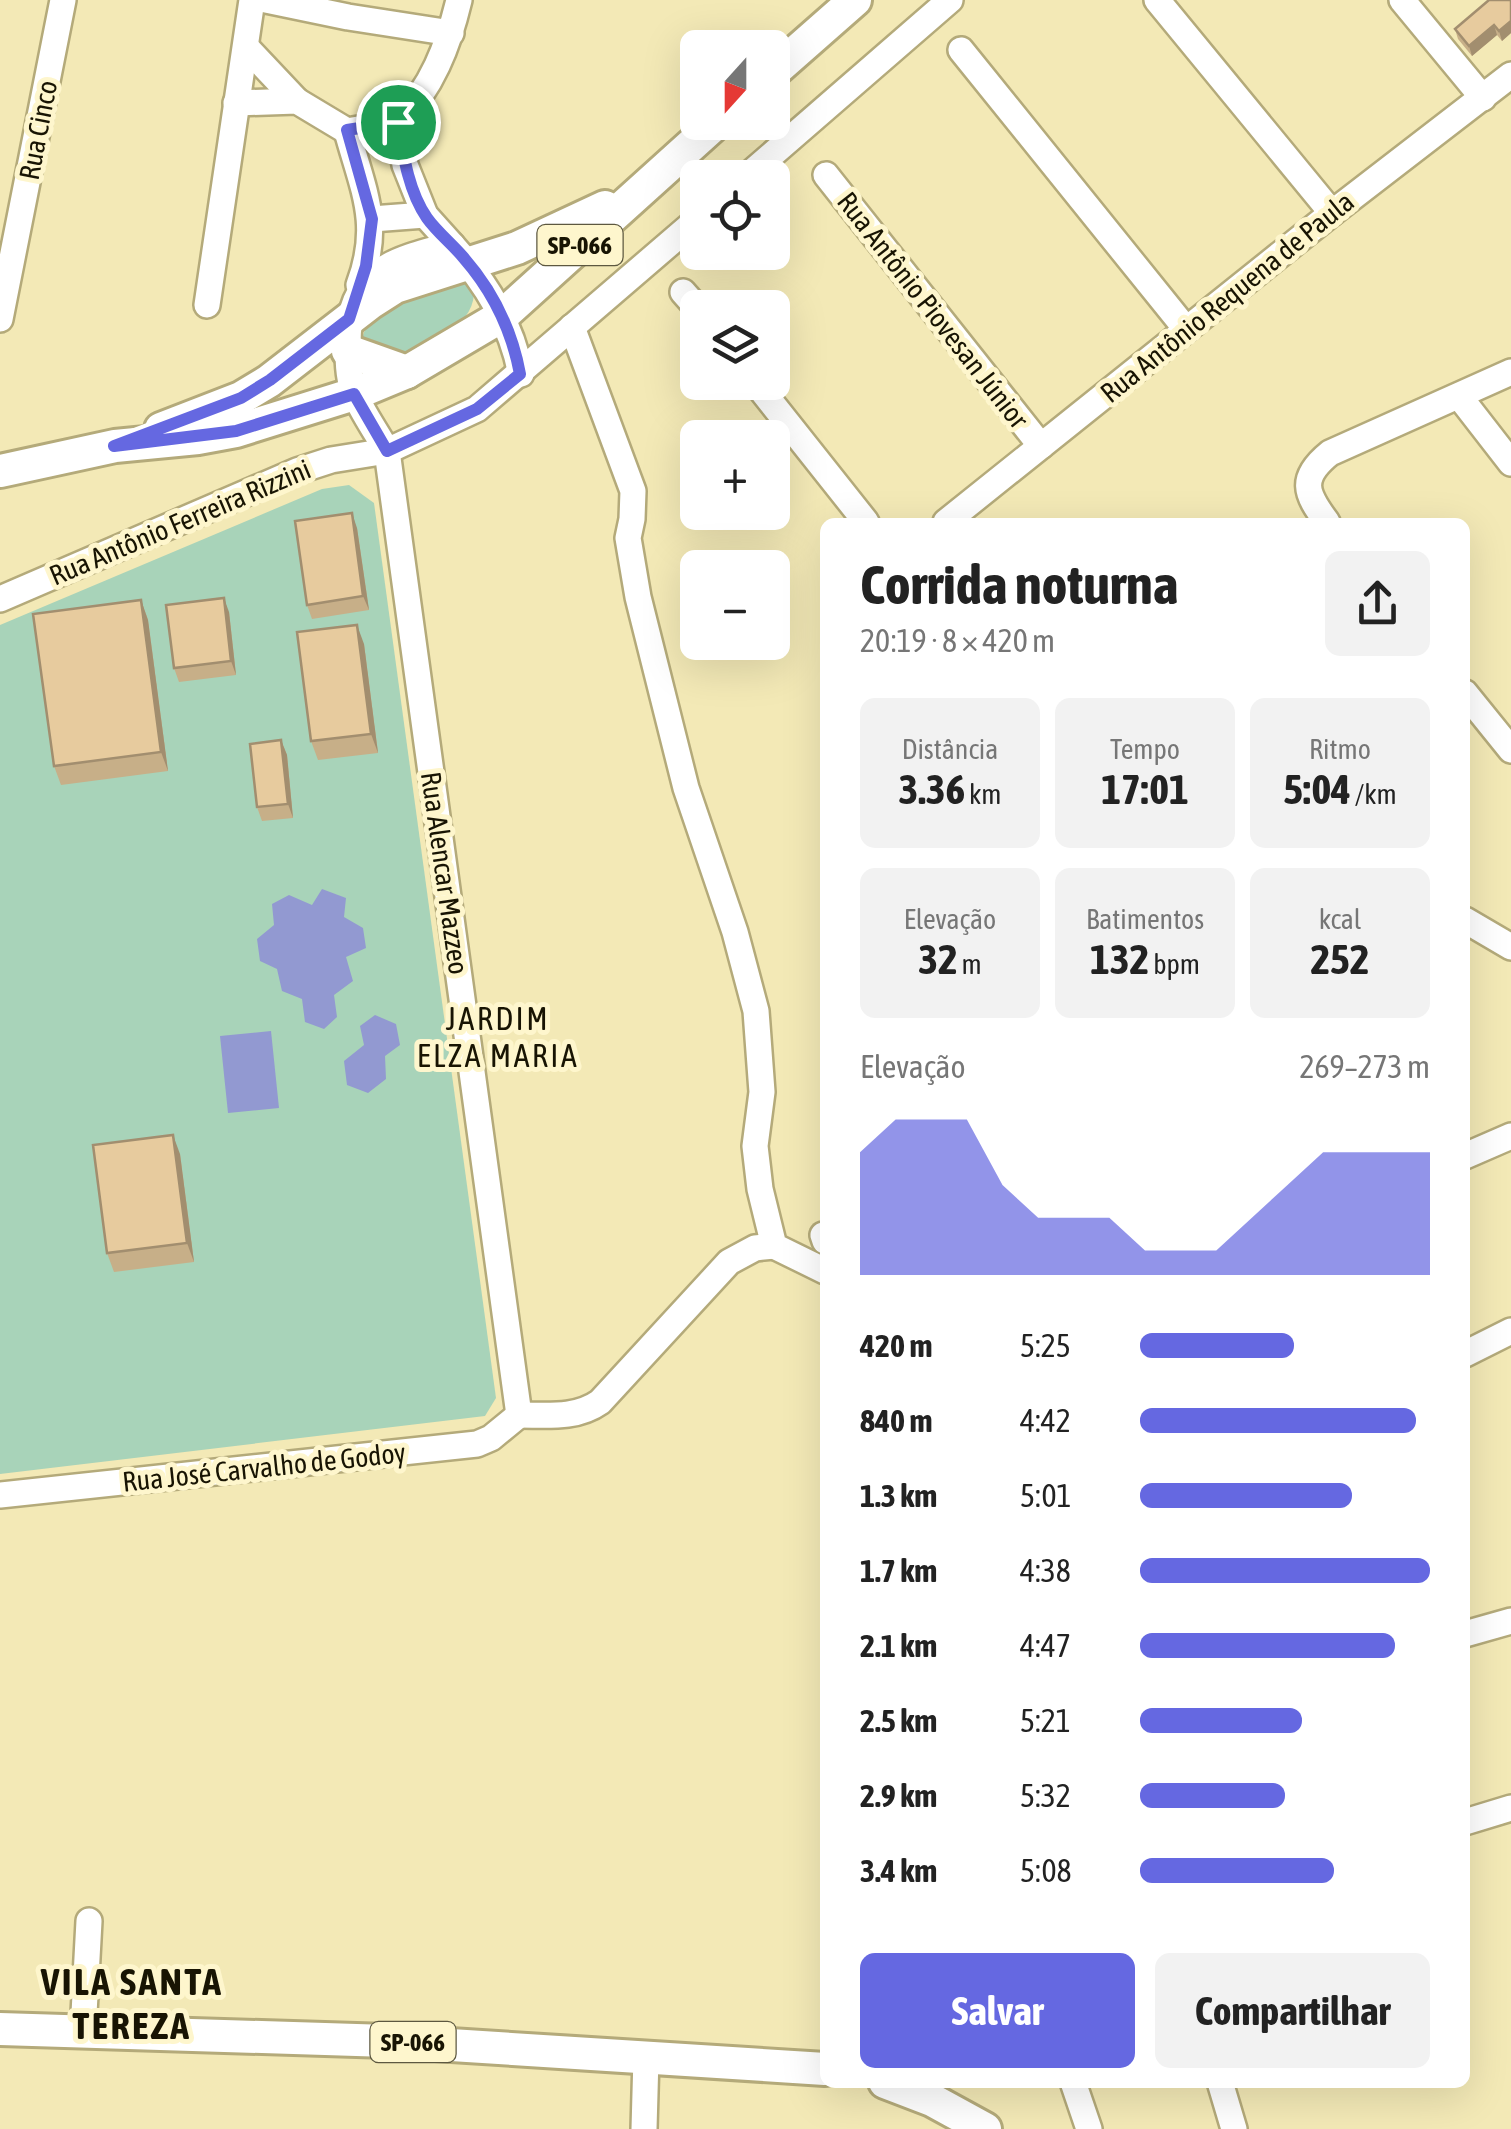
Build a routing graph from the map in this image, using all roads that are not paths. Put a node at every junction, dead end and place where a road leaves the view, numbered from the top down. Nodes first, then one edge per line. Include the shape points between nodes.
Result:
1 (63, 0) edge
2 (252, 0) edge
3 (266, 0) edge
4 (458, 0) edge
5 (855, 0) edge
6 (950, 0) edge
7 (1158, 0) edge
8 (1402, 0) edge
9 (451, 32) junction
10 (247, 48) junction
11 (961, 50) dead end
12 (790, 57) edge
13 (1511, 75) edge
14 (1482, 98) junction
15 (297, 101) junction
16 (236, 103) junction
17 (398, 122) junction
18 (347, 130) junction
19 (697, 140) edge
20 (766, 160) edge
21 (658, 175) junction
22 (826, 175) dead end
23 (1332, 213) junction
24 (424, 215) junction
25 (372, 219) junction
26 (680, 234) edge
27 (460, 254) junction
28 (206, 304) dead end
29 (502, 316) junction
30 (0, 319) edge
31 (351, 321) junction
32 (572, 327) junction
33 (1186, 330) junction
34 (407, 372) junction
35 (1511, 372) edge
36 (520, 374) junction
37 (354, 394) junction
38 (1459, 396) junction
39 (770, 400) edge
40 (114, 446) junction
41 (1041, 446) junction
42 (387, 451) junction
43 (1511, 462) edge
44 (0, 472) edge
45 (863, 518) edge
46 (951, 518) edge
47 (1324, 518) edge
48 (0, 599) edge
49 (1470, 699) edge
50 (1511, 750) edge
51 (1470, 923) edge
52 (1511, 946) edge
53 (1511, 1136) edge
54 (1470, 1154) edge
55 (774, 1246) junction
56 (820, 1269) edge
57 (1511, 1331) edge
58 (1470, 1352) edge
59 (519, 1415) junction
60 (0, 1495) edge
61 (1511, 1621) edge
62 (1470, 1633) edge
63 (1511, 1808) edge
64 (1470, 1820) edge
65 (90, 1921) dead end
66 (0, 2029) edge
67 (84, 2032) junction
68 (646, 2056) junction
69 (820, 2069) edge
70 (901, 2088) edge
71 (1074, 2088) edge
72 (1222, 2088) edge
73 (644, 2129) edge
74 (985, 2129) edge
75 (1090, 2129) edge
76 (1234, 2129) edge

1 - 30 street, Rua Cinco
2 - 10 street
3 - 9 street
4 - 9 street
5 - 12 main road
6 - 20 street
7 - 23 street
8 - 14 street
9 - 17 street via 429,84
10 - 15 street
10 - 16 street
11 - 33 street
13 - 14 street, Rua Antônio Requena de Paula
14 - 23 street, Rua Antônio Requena de Paula
15 - 16 street
15 - 18 street
16 - 28 street
17 - 18 street
17 - 24 street
18 - 25 street
19 - 21 main road, SP-066
21 - 27 main road, SP-066 via 518,248
21 - 29 main road, SP-066
22 - 41 street, Rua Antônio Piovesan Júnior
23 - 33 street, Rua Antônio Requena de Paula
24 - 25 street
24 - 27 street
25 - 31 street
26 - 32 street, Rua Antônio Ferreira Rizzini
27 - 29 street
27 - 31 main road, SP-066 via 395,287
29 - 34 main road, SP-066
29 - 36 street
31 - 34 main road
31 - 37 street
31 - 40 main road, SP-066 via 241,398
32 - 36 street, Rua Antônio Ferreira Rizzini
32 - 55 street via 633,491 628,538 638,597 686,788 756,1011 762,1092 755,1146
33 - 41 street, Rua Antônio Requena de Paula
34 - 37 main road, SP-066
35 - 38 street
36 - 42 street, Rua Antônio Ferreira Rizzini via 477,409
37 - 40 main road, SP-066 via 236,431
37 - 42 street
38 - 43 street
38 - 47 street via 1315,465 1307,481
39 - 45 street
40 - 44 main road, SP-066
41 - 46 street, Rua Antônio Requena de Paula
42 - 48 street, Rua Antônio Ferreira Rizzini via 297,471
42 - 59 street, Rua Alencar Mazzeo
49 - 50 street
51 - 52 street
53 - 54 street
55 - 56 street
55 - 59 street via 729,1262 589,1410
57 - 58 street
59 - 60 street, Rua José Carvalho de Godoy via 478,1444
61 - 62 street
63 - 64 street
65 - 67 street
66 - 67 main road, SP-066
67 - 68 main road, SP-066
68 - 69 main road, SP-066
68 - 73 street
70 - 74 main road
71 - 75 street
72 - 76 street

